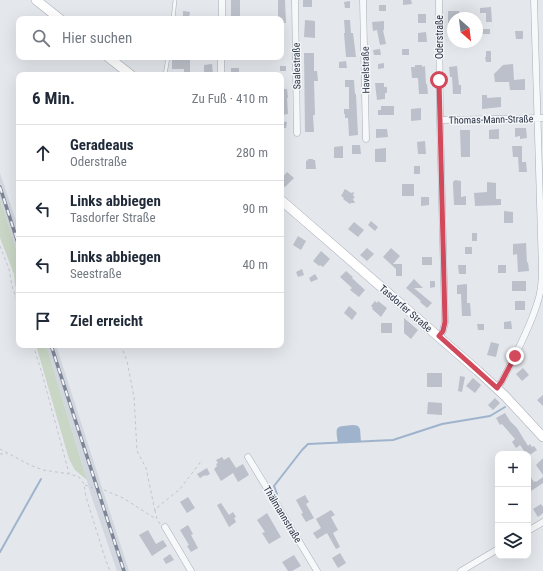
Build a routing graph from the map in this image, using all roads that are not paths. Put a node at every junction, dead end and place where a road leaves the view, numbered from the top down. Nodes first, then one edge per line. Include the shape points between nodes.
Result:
1 (36, 0) edge
2 (175, 0) edge
3 (222, 0) edge
4 (295, 0) edge
5 (363, 0) edge
6 (439, 0) edge
7 (534, 0) edge
8 (56, 16) edge
9 (173, 16) edge
10 (222, 16) edge
11 (112, 60) edge
12 (168, 60) edge
13 (221, 60) edge
14 (126, 72) edge
15 (166, 72) edge
16 (221, 72) edge
17 (540, 118) edge
18 (440, 120) junction
19 (297, 133) dead end
20 (366, 139) dead end
21 (284, 203) edge
22 (439, 336) junction
23 (497, 388) junction
24 (543, 437) edge
25 (248, 457) dead end
26 (543, 522) edge
27 (165, 527) road end
28 (531, 529) edge
29 (495, 551) edge
30 (191, 571) edge
31 (317, 571) edge
32 (461, 571) edge

1 - 8 main road
2 - 9 lane
3 - 10 street
4 - 19 street, Saalestraße
5 - 20 street, Havelstraße
6 - 18 street, Oderstraße
7 - 17 street
11 - 14 main road
12 - 15 lane
13 - 16 street
17 - 18 street, Thomas-Mann-Straße
17 - 23 street via 542,284 532,319
18 - 22 street, Oderstraße via 445,322
21 - 22 main road, Tasdorfer Straße
22 - 23 main road, Tasdorfer Straße
23 - 24 main road, Tasdorfer Straße
25 - 31 street, Thälmannstraße
26 - 28 street
27 - 30 street
29 - 32 street

